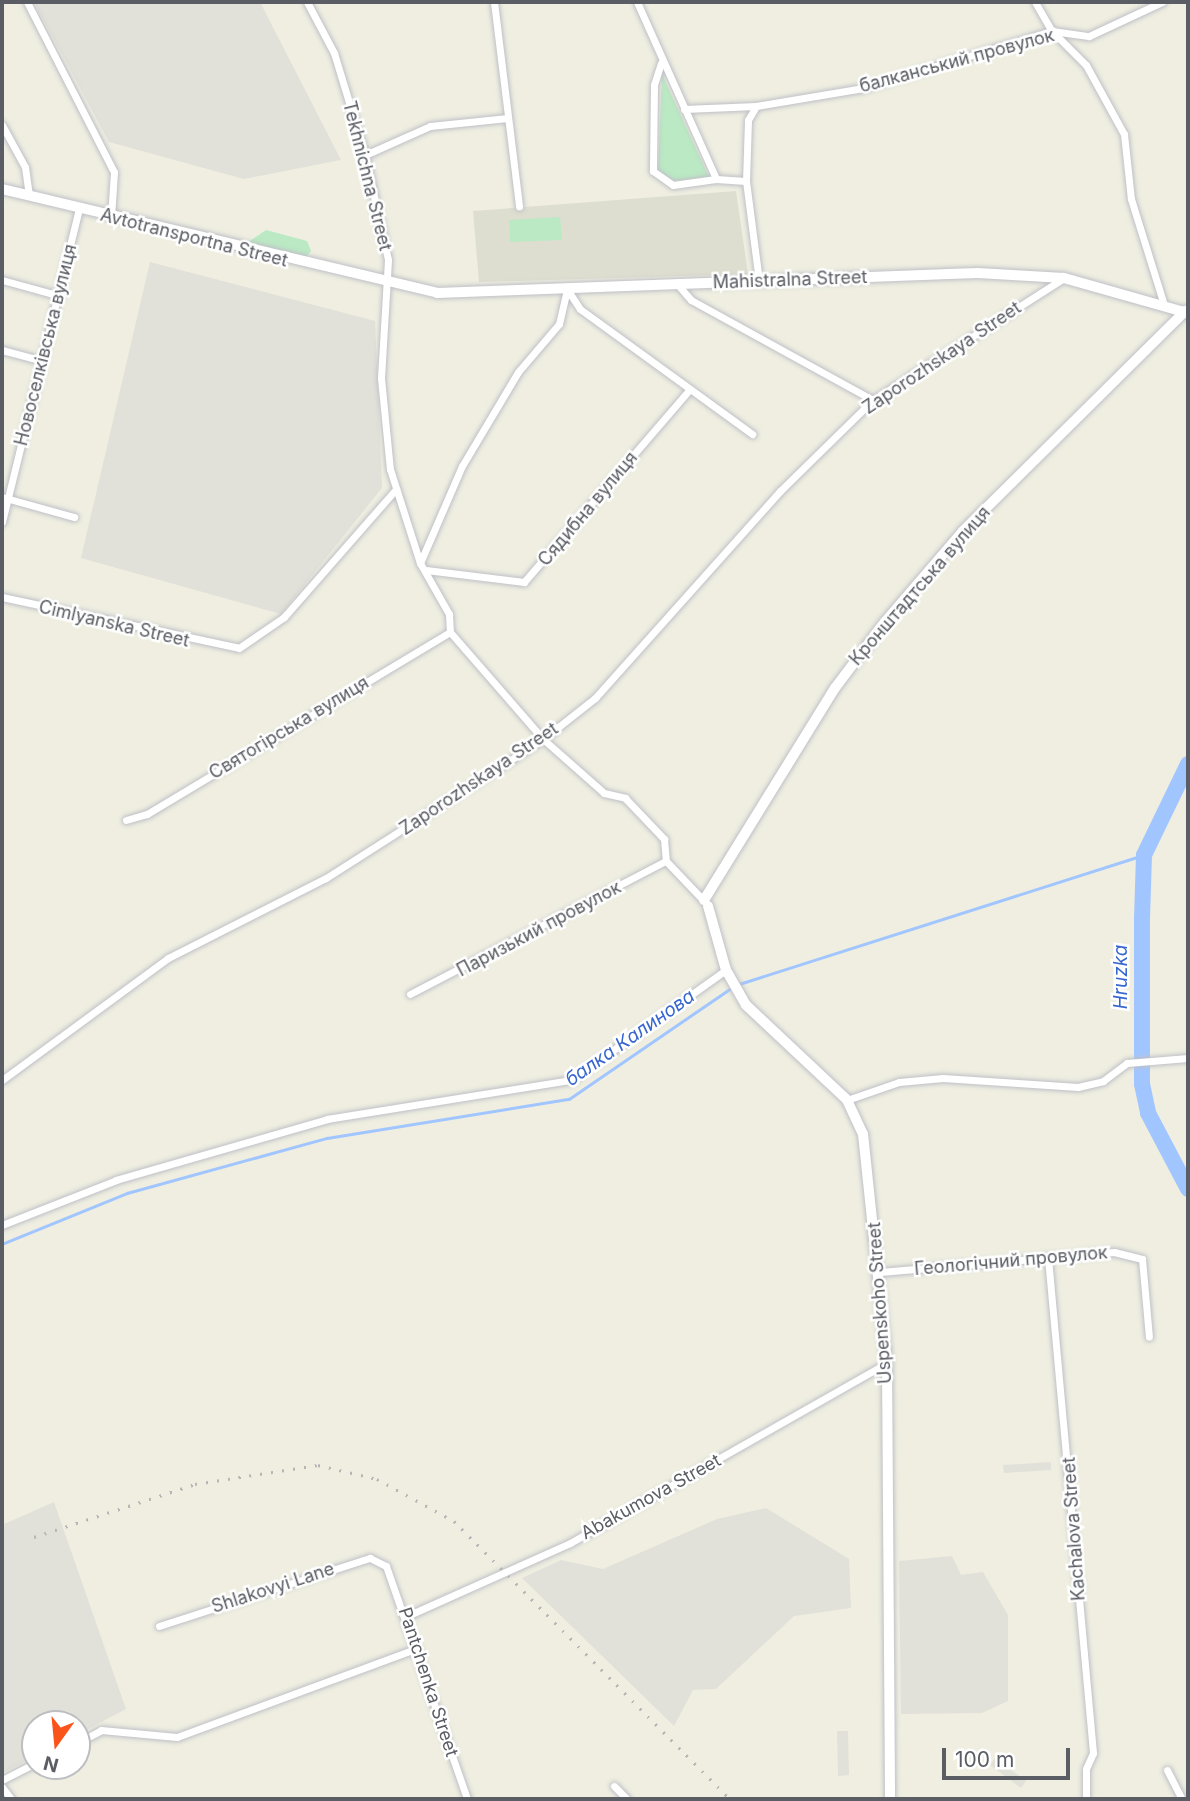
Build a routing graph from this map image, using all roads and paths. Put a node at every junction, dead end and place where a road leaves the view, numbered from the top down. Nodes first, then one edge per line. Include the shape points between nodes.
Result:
1 (27, 2) edge
2 (307, 2) edge
3 (494, 2) edge
4 (637, 2) edge
5 (1035, 2) edge
6 (1162, 2) edge
7 (1052, 32) junction
8 (661, 63) junction
9 (756, 106) junction
10 (684, 109) junction
11 (508, 118) junction
12 (2, 125) edge
13 (365, 155) junction
14 (716, 180) junction
15 (746, 181) junction
16 (2, 189) edge
17 (29, 196) junction
18 (519, 206) dead end
19 (79, 209) junction
20 (111, 217) junction
21 (1064, 278) junction
22 (2, 280) edge
23 (759, 281) junction
24 (678, 285) junction
25 (387, 286) junction
26 (567, 288) junction
27 (60, 296) junction
28 (1164, 305) junction
29 (1186, 312) edge
30 (1166, 331) junction
31 (2, 350) edge
32 (43, 361) junction
33 (688, 391) junction
34 (873, 400) junction
35 (752, 434) dead end
36 (396, 489) junction
37 (5, 498) edge
38 (74, 517) dead end
39 (2, 522) edge
40 (423, 566) junction
41 (2, 597) edge
42 (450, 632) junction
43 (543, 739) junction
44 (126, 820) dead end
45 (666, 861) junction
46 (706, 903) junction
47 (726, 970) junction
48 (410, 994) dead end
49 (1188, 1058) edge
50 (2, 1080) edge
51 (847, 1100) junction
52 (2, 1225) edge
53 (1048, 1258) junction
54 (880, 1272) junction
55 (1149, 1337) dead end
56 (887, 1363) junction
57 (386, 1566) joint
58 (407, 1616) junction
59 (159, 1626) dead end
60 (417, 1648) junction
61 (91, 1736) edge
62 (21, 1770) edge
63 (1167, 1770) dead end
64 (2, 1780) edge
65 (614, 1786) dead end
66 (2, 1787) edge
67 (11, 1799) edge
68 (467, 1799) edge
69 (627, 1799) edge
70 (890, 1799) edge
71 (1086, 1799) edge
72 (1182, 1799) edge

1 - 20 street via 114,172
2 - 13 street, Tekhnichna Street via 334,53
3 - 11 street
4 - 8 street
5 - 7 street
6 - 7 street, балканський провулок via 1089,36
7 - 9 street, балканський провулок via 863,88
7 - 28 street via 1086,65 1124,134 1131,200
8 - 10 street
8 - 14 street via 654,85 653,171 673,185
9 - 10 street, балканський провулок
9 - 15 street via 748,120
10 - 14 street
11 - 13 street via 430,126
11 - 18 street
12 - 17 street via 25,167
13 - 25 street, Tekhnichna Street via 388,260
14 - 15 street
15 - 23 street
16 - 17 street, Avtotransportna Street
17 - 19 street, Avtotransportna Street
19 - 20 street, Avtotransportna Street
19 - 27 street, Новоселківська вулиця
20 - 25 street, Avtotransportna Street
21 - 23 street, Mahistralna Street via 978,273
21 - 28 street, Mahistralna Street
21 - 34 street, Zaporozhskaya Street
22 - 27 street
23 - 24 street, Mahistralna Street
24 - 26 street, Mahistralna Street
24 - 34 street via 691,300
25 - 26 street, Mahistralna Street via 437,293
25 - 36 street, Tekhnichna Street via 381,378
26 - 33 street via 580,309
26 - 40 street via 559,324 512,380 468,454
27 - 32 street, Новоселківська вулиця
28 - 29 street, Mahistralna Street
28 - 30 street
29 - 30 street, Кронштадтська вулиця
30 - 46 street, Кронштадтська вулиця via 963,531 885,622 835,688
31 - 32 street
32 - 37 street, Новоселківська вулиця
33 - 35 street
33 - 40 street, Сядибна вулиця via 524,582
34 - 43 street, Zaporozhskaya Street via 780,491 595,698
36 - 40 street, Tekhnichna Street
36 - 41 street, Cimlyanska Street via 284,617 251,643 227,651
37 - 38 street
37 - 39 street, Новоселківська вулиця
40 - 42 street, Tekhnichna Street via 439,588
42 - 43 street, Tekhnichna Street
42 - 44 street, Святогірська вулиця via 147,814
43 - 45 street, Tekhnichna Street via 604,793 625,798 664,839
43 - 50 street, Zaporozhskaya Street via 326,878 168,958
45 - 46 street, Tekhnichna Street
45 - 48 street, Паризький провулок
46 - 47 street, Uspenskoho Street
47 - 51 street, Uspenskoho Street via 746,1005
47 - 52 street via 571,1080 327,1119 116,1180
49 - 51 street via 1138,1062 1079,1087 943,1078 890,1084
51 - 54 street, Uspenskoho Street via 863,1134
53 - 54 street, Геологічний провулок
53 - 55 street, Геологічний провулок via 1114,1252 1142,1259
53 - 71 street, Kachalova Street via 1093,1753 1086,1769
54 - 56 street, Uspenskoho Street
56 - 58 street, Abakumova Street via 570,1543
56 - 70 street, Uspenskoho Street
57 - 58 street, Pantchenka Street
57 - 59 street, Shlakovyi Lane via 370,1558
58 - 60 street, Pantchenka Street
60 - 61 street via 177,1737 102,1730
60 - 68 street, Pantchenka Street
62 - 64 street
63 - 72 street
65 - 69 street
66 - 67 street

